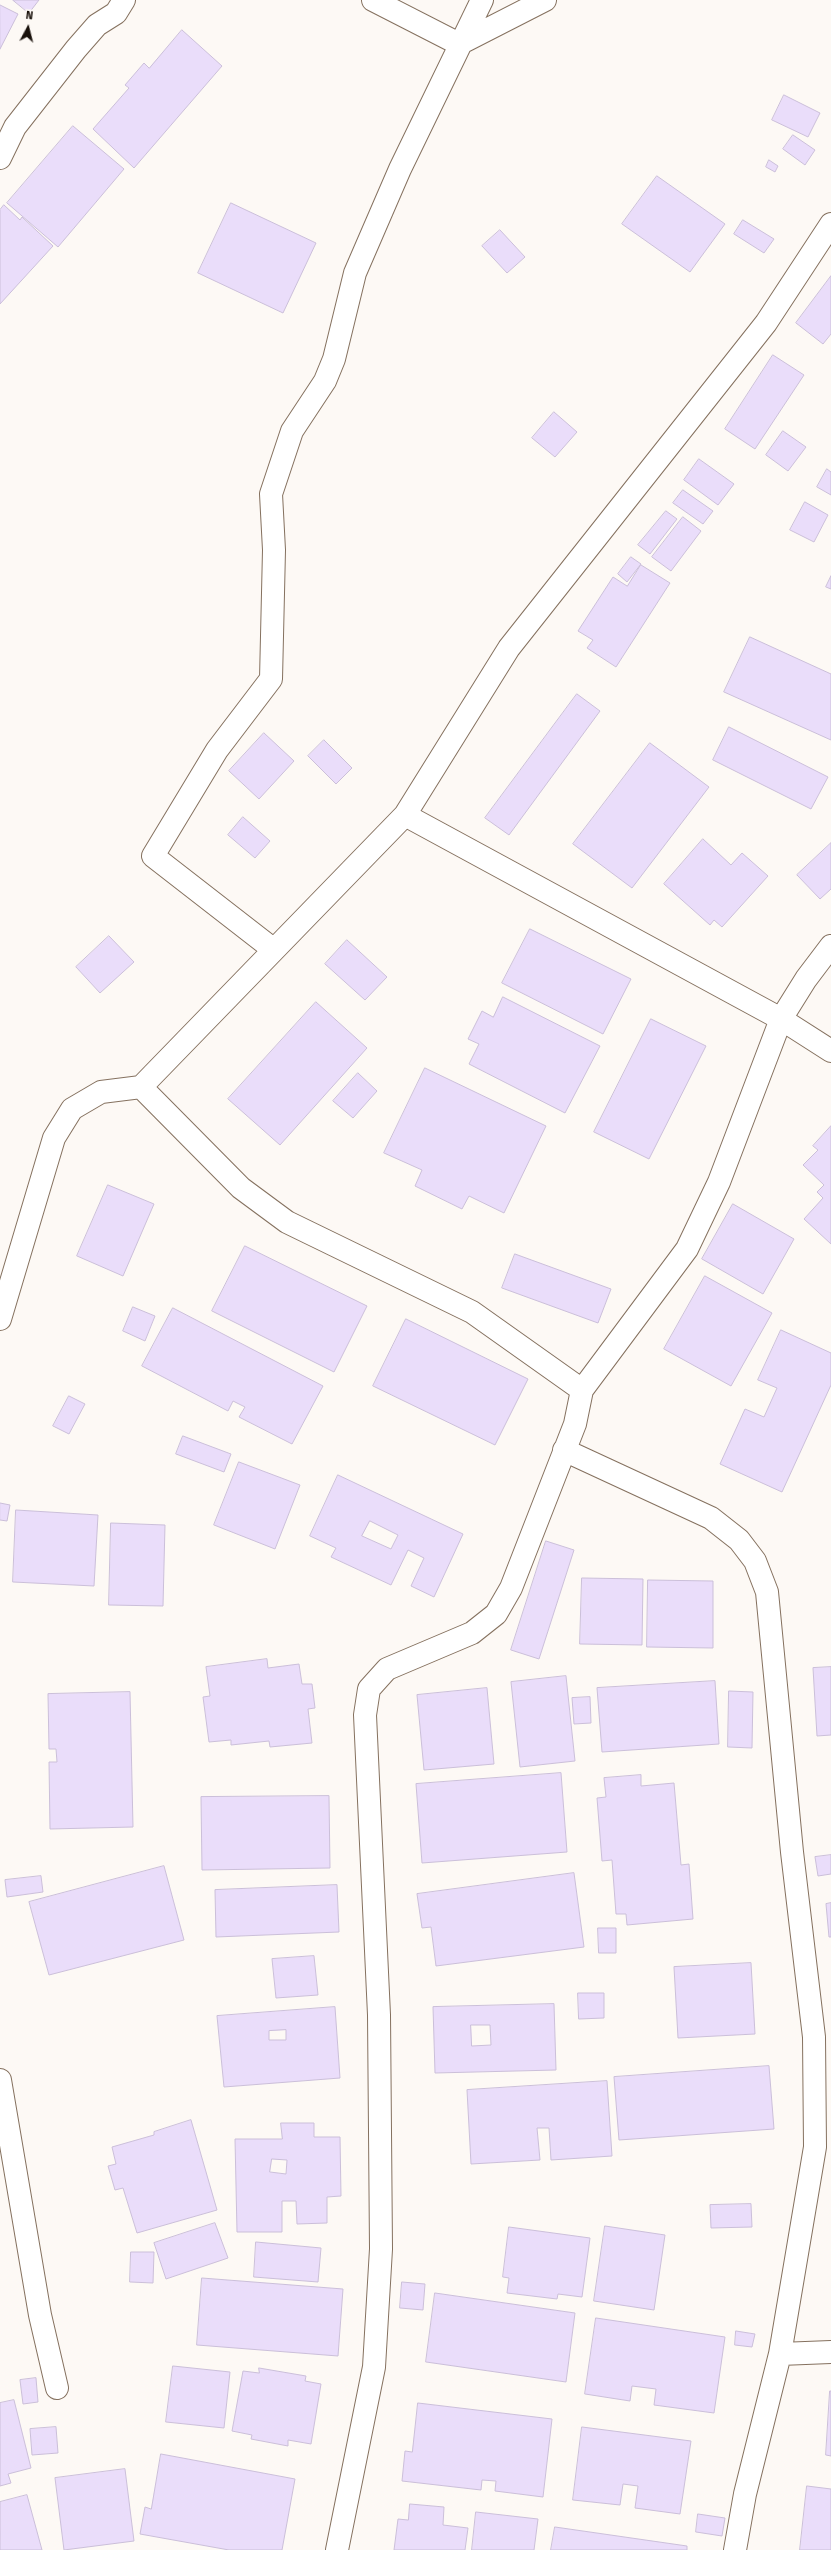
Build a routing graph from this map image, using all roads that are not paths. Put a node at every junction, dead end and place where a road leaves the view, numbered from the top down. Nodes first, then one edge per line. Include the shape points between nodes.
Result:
1 (124, 0) edge
2 (373, 0) edge
3 (482, 0) edge
4 (545, 0) edge
5 (460, 44) junction
6 (0, 158) edge
7 (831, 224) edge
8 (405, 815) junction
9 (831, 946) edge
10 (274, 950) junction
11 (781, 1019) junction
12 (831, 1052) edge
13 (141, 1087) junction
14 (0, 1319) edge
15 (582, 1390) junction
16 (564, 1450) junction
17 (0, 2080) edge
18 (831, 2352) edge
19 (780, 2354) junction
20 (57, 2388) dead end
21 (337, 2550) edge
22 (735, 2550) edge

1 - 6 street via 116,13 97,25 76,49 15,127
2 - 5 street
3 - 5 street
4 - 5 street
5 - 10 street via 400,170 355,273 328,374 292,431 271,494 274,550 271,679 217,750 153,856
7 - 8 street via 766,323 509,648
8 - 10 street
8 - 11 street
9 - 11 street
10 - 13 street
11 - 12 street
11 - 15 street via 719,1182 686,1250
13 - 14 street via 101,1092 78,1105 72,1109 54,1138
13 - 15 street via 241,1188 287,1222 472,1312
15 - 16 street via 575,1424
16 - 19 street via 711,1518 739,1540 755,1561 767,1592 792,1852 814,2037 815,2147
16 - 21 street via 511,1588 496,1614 472,1633 387,1669 369,1689 365,1714 379,2015 381,2249 374,2366
17 - 20 street via 40,2315
18 - 19 street
19 - 22 street via 745,2494

